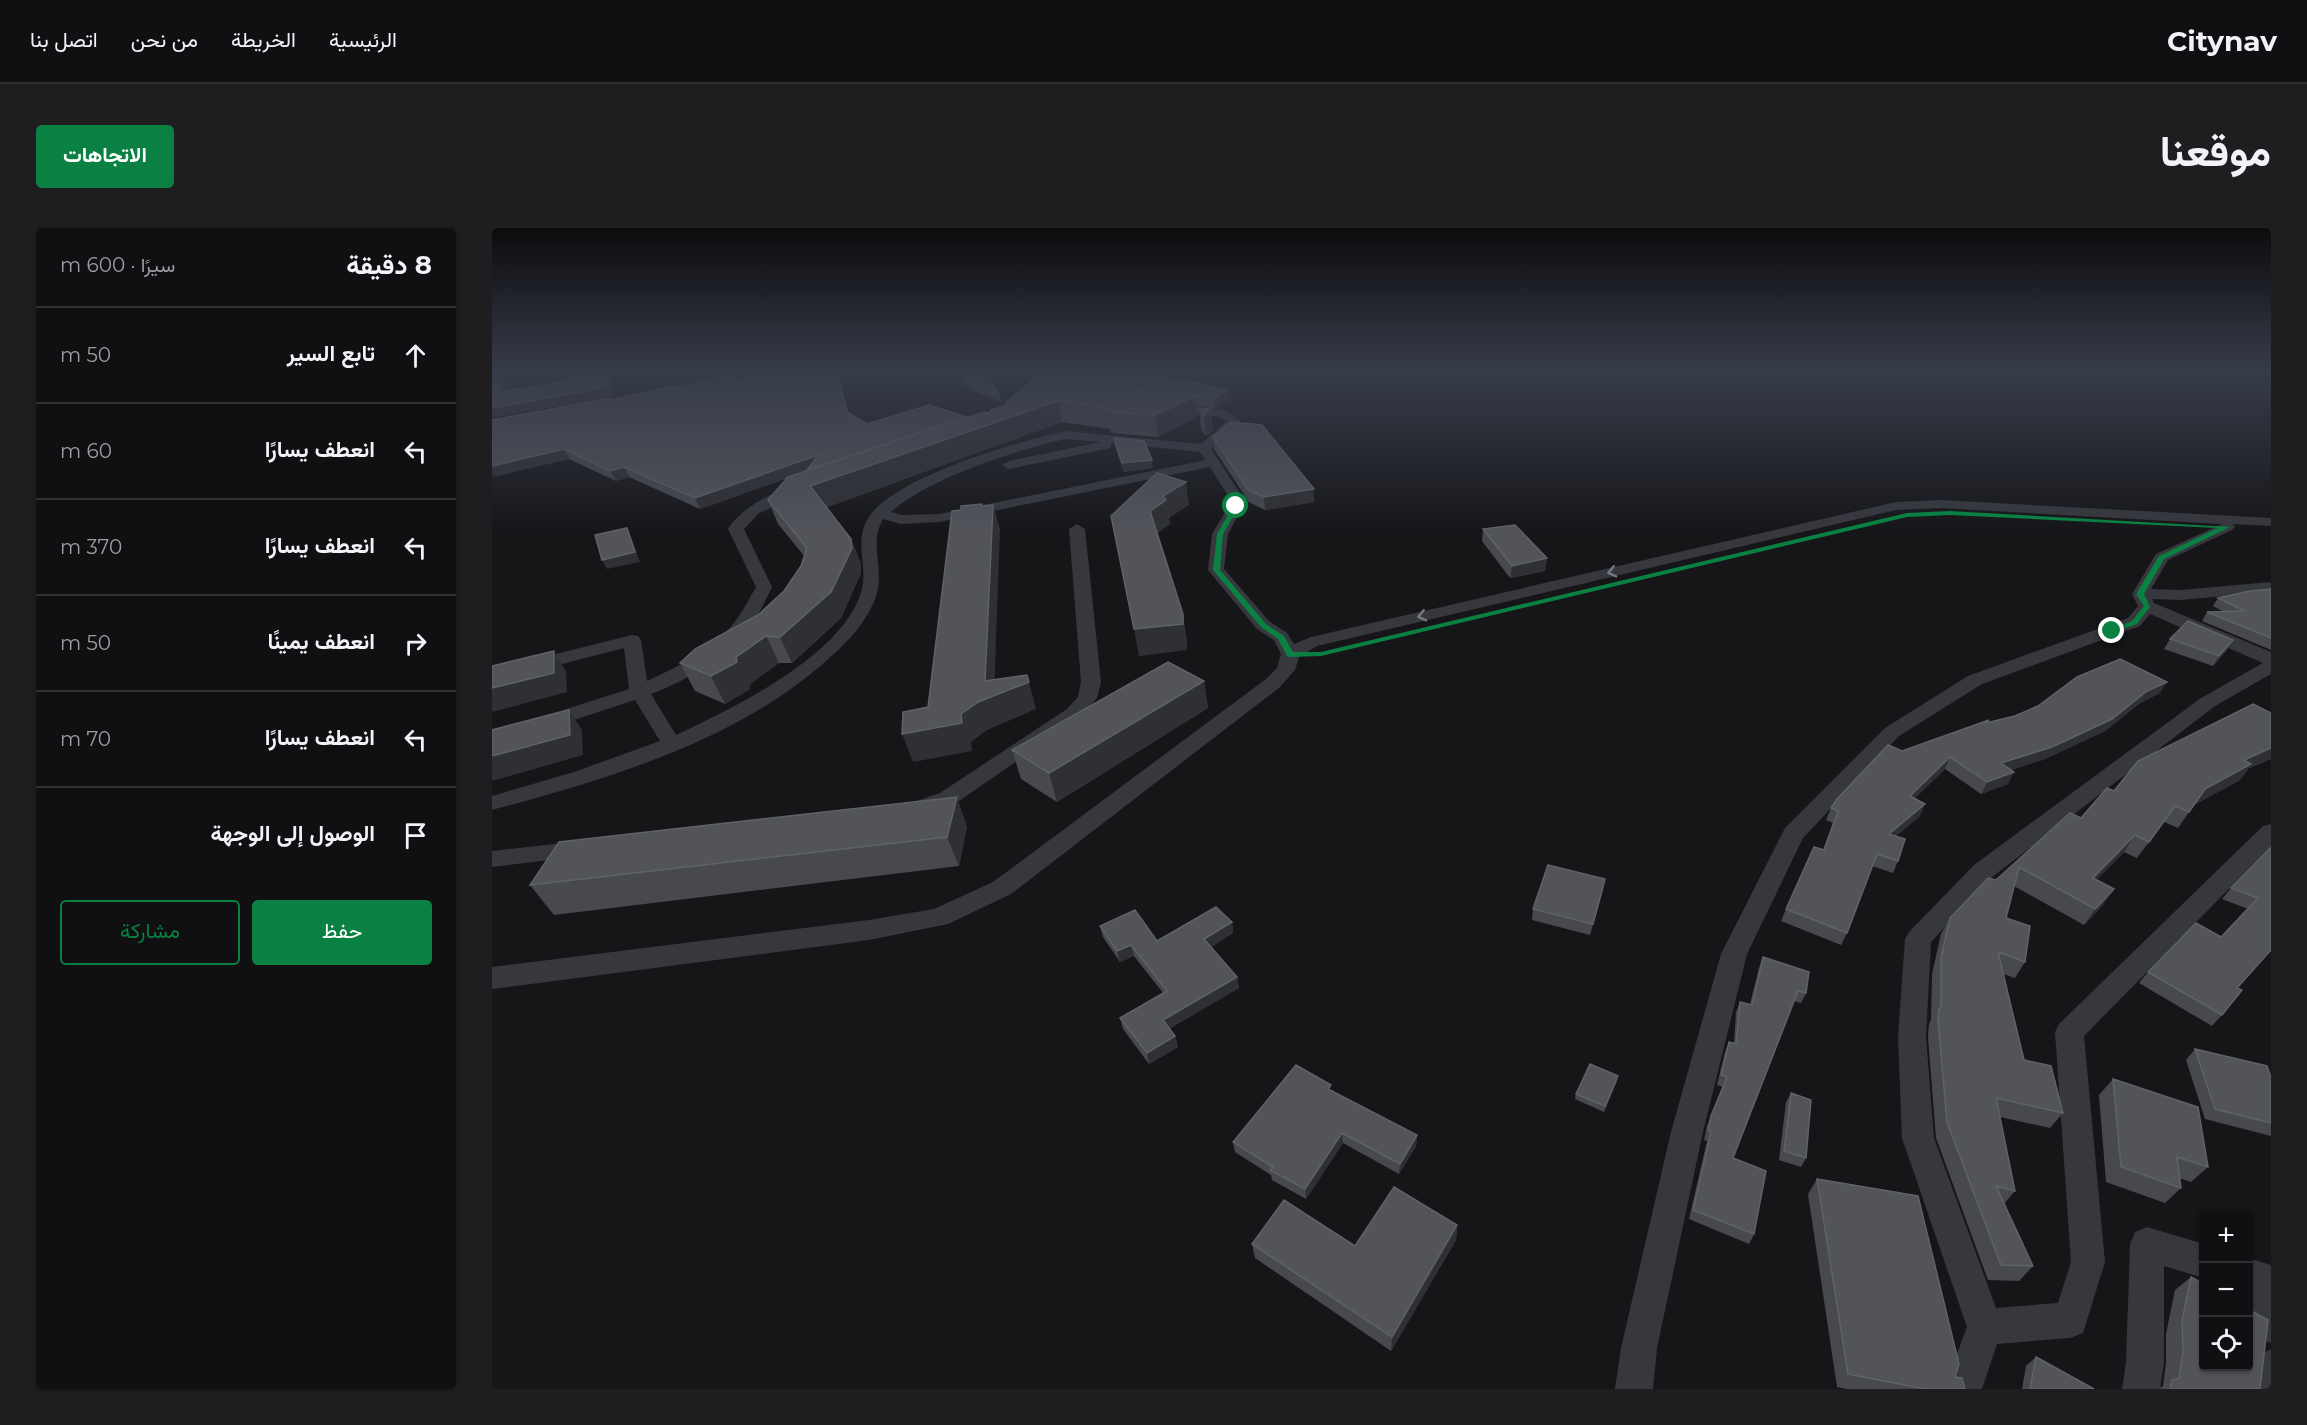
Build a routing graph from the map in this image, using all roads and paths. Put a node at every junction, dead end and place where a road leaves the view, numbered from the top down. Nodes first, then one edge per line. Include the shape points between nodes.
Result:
1 (1231, 425) edge
2 (1204, 448) junction
3 (1212, 463) junction
4 (806, 489) edge
5 (880, 513) junction
6 (2271, 522) edge
7 (2227, 527) junction
8 (1077, 529) dead end
9 (2271, 529) edge
10 (2271, 586) edge
11 (2144, 600) junction
12 (1290, 654) junction
13 (2271, 660) edge
14 (2271, 666) edge
15 (492, 676) edge
16 (639, 691) junction
17 (492, 735) edge
18 (671, 743) junction
19 (492, 803) edge
20 (896, 814) edge
21 (2271, 832) edge
22 (597, 848) edge
23 (492, 859) edge
24 (492, 978) edge
25 (2199, 1260) edge
26 (2261, 1272) edge
27 (2271, 1325) edge
28 (1985, 1327) junction
29 (2271, 1368) edge
30 (1634, 1389) edge
31 (1963, 1389) edge
32 (2141, 1389) edge
33 (2270, 1389) edge

1 - 2 street
2 - 3 street
2 - 5 street via 1128,440 935,480 900,496
3 - 5 street via 939,518 901,520
3 - 12 street via 1235,496 1236,506 1220,534 1216,570 1263,625 1281,638
4 - 16 street via 765,504 739,521 736,529 765,587 743,625 721,646 687,668
5 - 18 street via 868,535 872,571 868,594 860,615 839,640 773,693 711,727
6 -> 12 street via 1941,504 1896,506 1311,642
7 - 9 street
7 - 11 street via 2162,557
7 - 12 street via 1950,513 1907,515 1321,654
8 - 20 street via 1091,682 1087,698 1074,714 948,798
10 - 11 street
11 - 13 street
11 - 30 street via 2134,622 1975,680 1892,732 1793,834 1734,954 1687,1132 1639,1348
12 - 24 street via 1286,670 1273,683 1002,888 939,917 869,930
14 - 28 street via 2208,702 1983,871 1918,939 1912,1037 1918,1138
15 - 16 street via 632,640
16 - 17 street
16 - 18 street
18 - 19 street via 618,764
21 - 28 street via 2069,1032 2088,1262 2070,1320
22 - 23 street
25 - 32 street via 2147,1244
26 - 27 street
28 - 31 street
29 - 33 street

